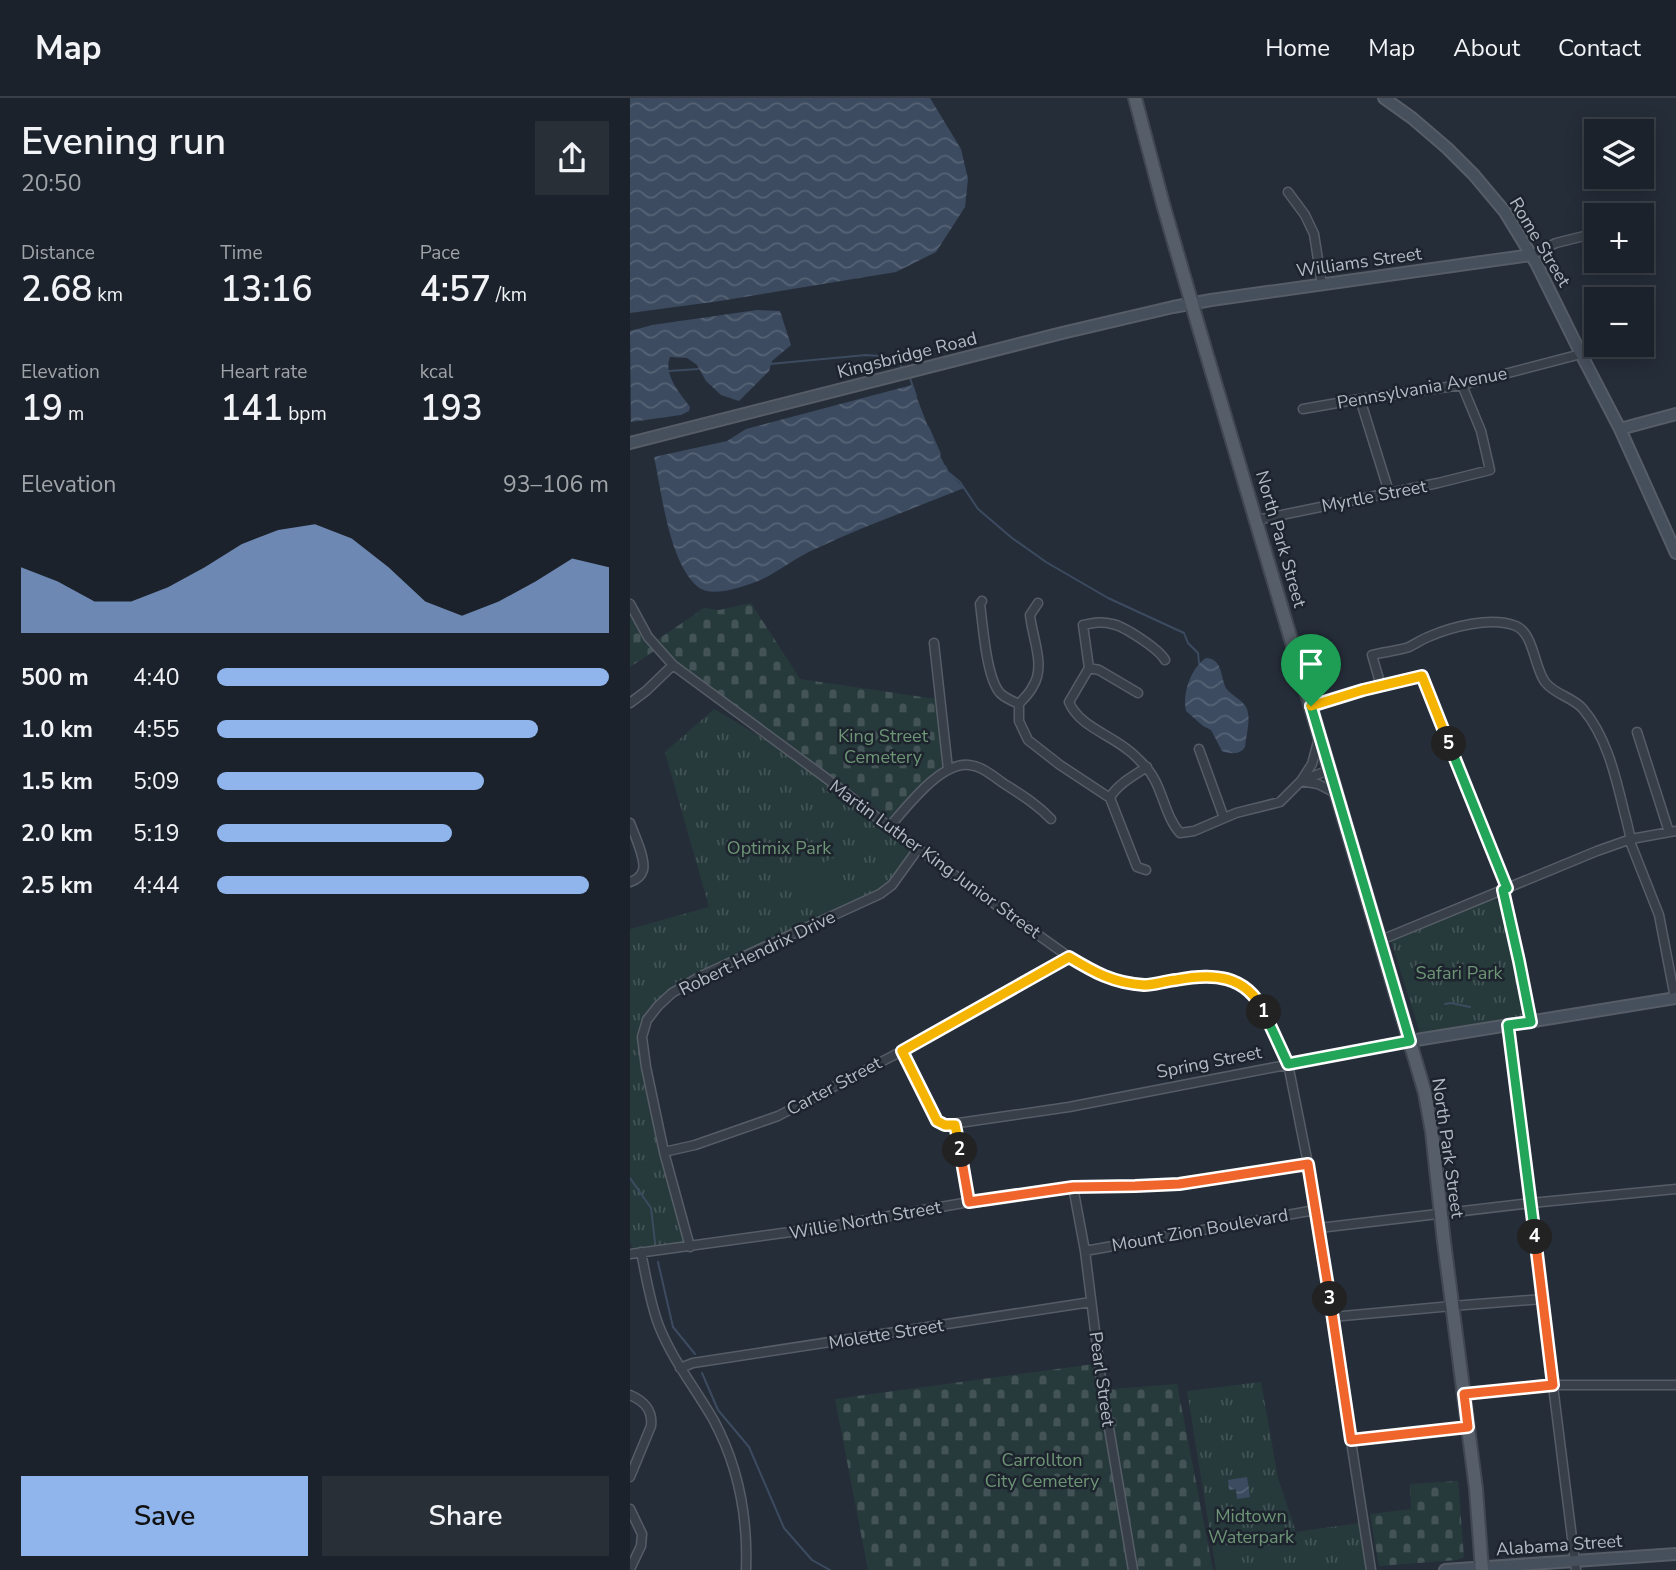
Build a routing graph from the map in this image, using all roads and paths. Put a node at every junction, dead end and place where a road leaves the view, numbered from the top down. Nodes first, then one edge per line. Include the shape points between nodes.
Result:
1 (1135, 98) edge
2 (1384, 98) edge
3 (1288, 192) dead end
4 (1584, 236) edge
5 (1531, 255) junction
6 (1322, 285) junction
7 (1192, 303) junction
8 (1581, 354) junction
9 (1461, 385) junction
10 (1360, 399) junction
11 (1303, 409) dead end
12 (1676, 414) edge
13 (1620, 429) junction
14 (630, 443) edge
15 (1389, 492) junction
16 (1257, 520) junction
17 (1676, 553) edge
18 (982, 601) dead end
19 (1038, 603) dead end
20 (630, 604) edge
21 (934, 643) dead end
22 (1165, 660) dead end
23 (673, 665) junction
24 (1089, 668) junction
25 (1381, 686) junction
26 (1138, 693) dead end
27 (630, 703) edge
28 (1019, 704) junction
29 (1311, 706) junction
30 (1637, 732) dead end
31 (1320, 735) junction
32 (1199, 749) dead end
33 (1147, 768) junction
34 (948, 769) junction
35 (1331, 769) junction
36 (1301, 781) junction
37 (1338, 795) junction
38 (1111, 798) junction
39 (1224, 818) junction
40 (1051, 819) dead end
41 (630, 823) edge
42 (889, 827) junction
43 (1673, 832) edge
44 (1631, 839) junction
45 (918, 849) junction
46 (1146, 870) dead end
47 (630, 882) edge
48 (1505, 889) junction
49 (1381, 940) junction
50 (1069, 957) junction
51 (1676, 998) edge
52 (1531, 1022) junction
53 (1508, 1025) junction
54 (1410, 1041) junction
55 (902, 1051) junction
56 (1288, 1064) junction
57 (955, 1125) junction
58 (664, 1152) junction
59 (1308, 1164) junction
60 (1073, 1187) junction
61 (1676, 1189) edge
62 (969, 1202) junction
63 (1531, 1203) junction
64 (1315, 1210) junction
65 (1441, 1214) junction
66 (1319, 1228) junction
67 (690, 1247) junction
68 (1085, 1251) junction
69 (641, 1252) junction
70 (630, 1254) edge
71 (1543, 1299) junction
72 (1091, 1302) junction
73 (1452, 1306) junction
74 (1332, 1317) junction
75 (680, 1368) junction
76 (1553, 1385) junction
77 (1676, 1385) edge
78 (1464, 1394) junction
79 (630, 1395) edge
80 (1468, 1427) junction
81 (1351, 1440) junction
82 (630, 1477) edge
83 (630, 1509) edge
84 (632, 1518) edge
85 (1676, 1554) edge
86 (1576, 1565) edge
87 (1482, 1568) edge
88 (630, 1569) edge
89 (746, 1570) edge
90 (1133, 1570) edge
91 (1371, 1570) edge
92 (1445, 1570) edge

1 - 7 main road, North Park Street
2 - 5 street, Rome Street via 1474,175 1505,212
3 - 6 street via 1314,234
4 - 5 street
5 - 6 street, Williams Street
5 - 8 street, Rome Street
6 - 7 street, Williams Street
7 - 14 street, Kingsbridge Road
7 - 16 main road, North Park Street
8 - 9 street, Pennsylvania Avenue
8 - 13 street, Rome Street
9 - 10 street, Pennsylvania Avenue
9 - 15 street, Myrtle Street via 1490,470
10 - 11 street, Pennsylvania Avenue
10 - 15 street
12 - 13 street
13 - 17 street, Rome Street
15 - 16 street, Myrtle Street
16 - 29 main road, North Park Street
18 - 28 street via 991,675 999,692
19 - 28 street via 1030,615 1038,674
20 - 23 street, Martin Luther King Junior Street via 648,637
21 - 34 street
22 - 24 street via 1146,642 1115,624 1100,622 1083,625
23 - 27 street
23 - 42 street, Martin Luther King Junior Street
24 - 26 street
24 - 33 street via 1069,702 1072,708
25 - 29 street
25 - 44 street via 1372,655 1410,646 1457,626 1518,627 1528,637 1544,680 1552,690 1581,706 1594,723
25 - 48 street via 1422,676
28 - 38 street via 1019,721 1028,740
29 - 31 main road, North Park Street
30 - 43 street
31 - 35 main road, North Park Street
31 - 36 street via 1312,764
32 - 39 street
33 - 38 street
33 - 39 street via 1180,833
34 - 40 street via 971,765 986,770
34 - 42 street
35 - 36 street
35 - 37 main road, North Park Street
36 - 37 street
36 - 39 street via 1280,802
37 - 49 main road, North Park Street
38 - 46 street via 1133,859 1137,867
41 - 47 street via 643,872
42 - 45 street, Martin Luther King Junior Street
43 - 44 street
44 - 48 street
44 - 51 street via 1659,915
45 - 50 street, Martin Luther King Junior Street
45 - 58 street, Robert Hendrix Drive via 880,894 701,976 658,1006 642,1037
48 - 49 street
48 - 52 street
49 - 54 main road, North Park Street
50 - 55 street, Carter Street
50 - 56 street, Martin Luther King Junior Street via 1122,983 1148,985 1205,975 1245,987 1261,1006
51 - 52 street, Spring Street
52 - 53 street, Spring Street
53 - 54 street, Spring Street
53 - 63 street
54 - 56 street, Spring Street
54 - 65 main road, North Park Street via 1425,1093
55 - 57 street via 937,1121
55 - 58 street, Carter Street via 778,1116
56 - 57 street, Spring Street
56 - 59 street, Martin Luther King Junior Street
57 - 62 street
58 - 67 street, Robert Hendrix Drive
59 - 60 street, Willie North Street via 1179,1184
59 - 64 street, Martin Luther King Junior Street
60 - 62 street, Willie North Street
60 - 68 street, Pearl Street
61 - 63 street
62 - 67 street, Willie North Street
63 - 65 street
63 - 71 street
64 - 66 street, Martin Luther King Junior Street
64 - 68 street, Mount Zion Boulevard
65 - 66 street
65 - 73 main road, North Park Street
66 - 74 street, Martin Luther King Junior Street
67 - 69 street, Willie North Street
68 - 72 street, Pearl Street
69 - 70 street, Willie North Street
69 - 75 street via 658,1324
71 - 73 street
71 - 76 street
72 - 75 street, Molette Street
72 - 90 street, Pearl Street
73 - 74 street
73 - 78 main road, North Park Street
74 - 81 street, Martin Luther King Junior Street
75 - 89 street via 713,1420 733,1466 744,1511
76 - 77 street
76 - 78 street
76 - 86 street
78 - 80 main road, North Park Street
79 - 82 street via 646,1406 652,1419
80 - 81 street
80 - 87 main road, North Park Street
81 - 91 street, Martin Luther King Junior Street
83 - 84 street
84 - 88 street via 642,1534
85 - 86 street, Alabama Street
86 - 87 street, Alabama Street
87 - 92 street, Alabama Street

